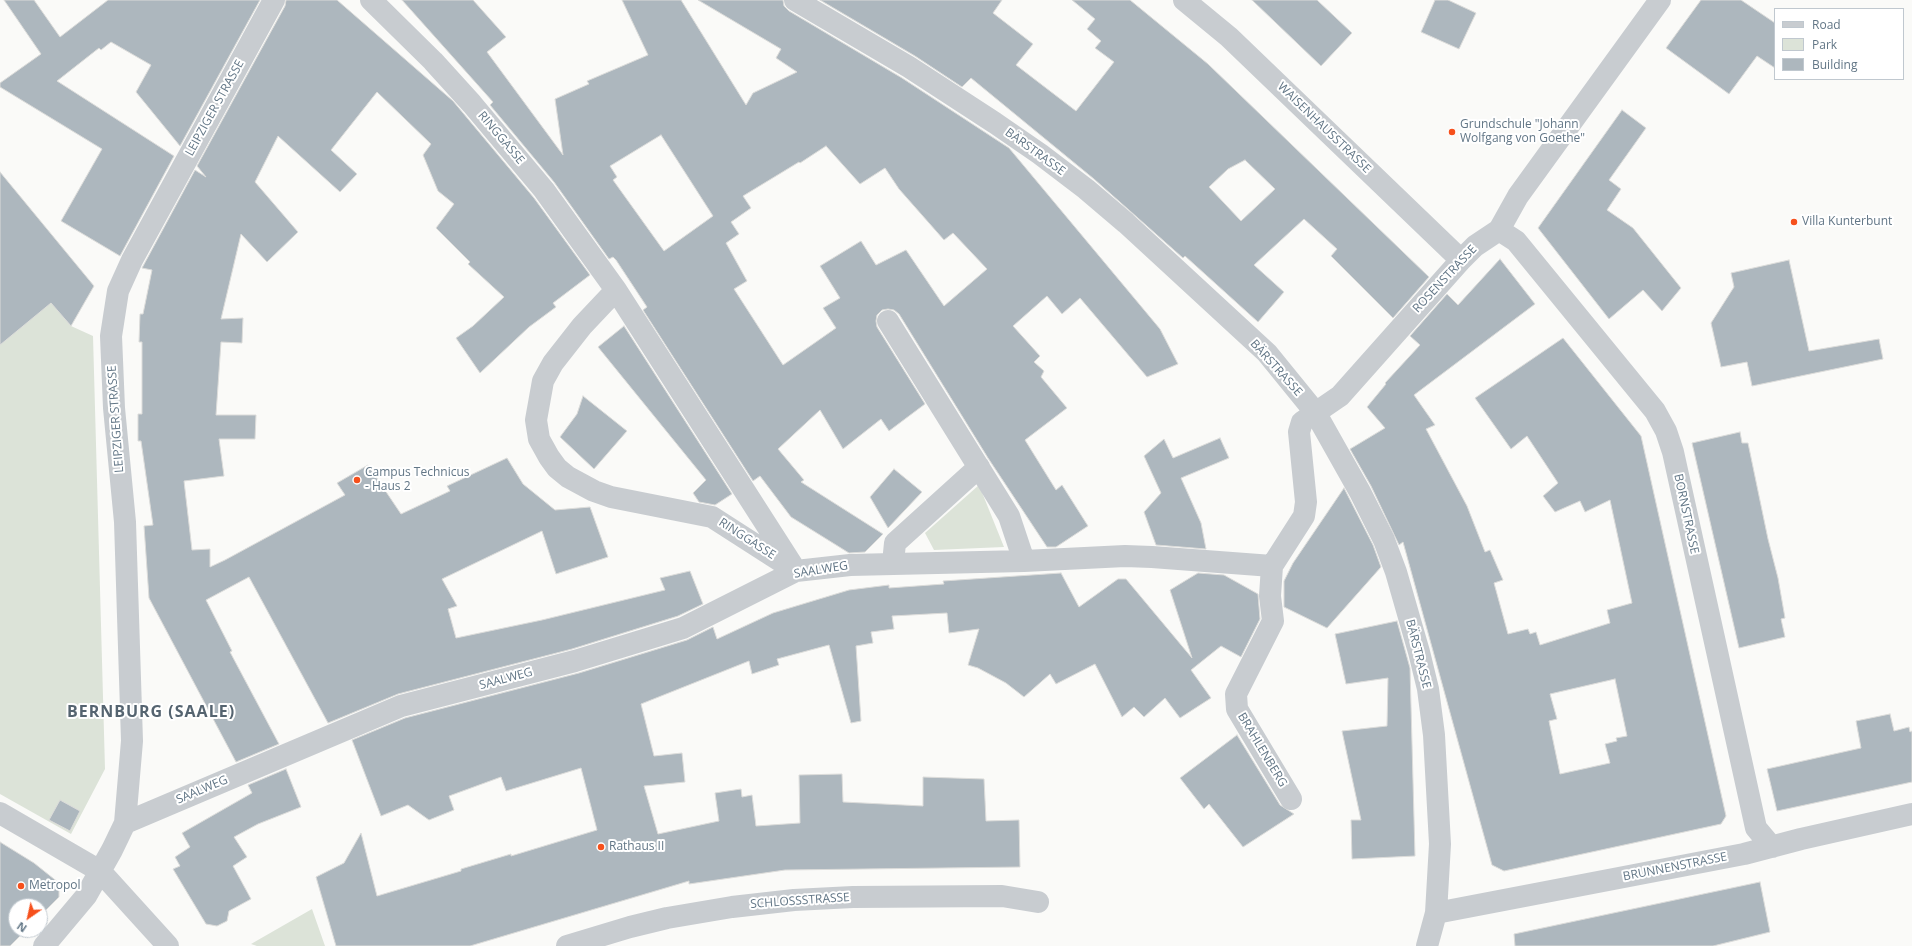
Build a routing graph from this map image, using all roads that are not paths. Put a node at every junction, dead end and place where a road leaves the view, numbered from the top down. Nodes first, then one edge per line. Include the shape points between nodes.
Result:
1 (274, 0) edge
2 (371, 0) edge
3 (795, 0) edge
4 (1184, 0) edge
5 (1660, 0) edge
6 (1499, 230) junction
7 (1461, 260) junction
8 (616, 290) junction
9 (888, 321) dead end
10 (1315, 412) junction
11 (979, 467) junction
12 (1024, 561) junction
13 (893, 563) junction
14 (1272, 566) junction
15 (796, 571) junction
16 (1291, 799) dead end
17 (0, 813) edge
18 (1912, 814) edge
19 (124, 822) junction
20 (1772, 847) junction
21 (100, 871) junction
22 (1038, 902) dead end
23 (1436, 913) junction
24 (44, 946) edge
25 (168, 946) edge
26 (567, 946) edge
27 (1427, 946) edge

1 - 19 street, LEIPZIGER STRASSE via 132,260 118,291 111,336 114,408 125,522 132,741
2 - 8 street, RINGGASSE via 433,61 504,142 544,190
3 - 10 street, BÄRSTRASSE via 909,67 988,118 1086,189 1132,228 1267,354
4 - 7 street, WAISENHAUSSTRASSE via 1234,42
5 - 6 street, ROSENSTRASSE via 1518,196
6 - 7 street, ROSENSTRASSE via 1475,246
6 - 20 street, BORNSTRASSE via 1516,241 1655,411 1666,431 1673,452 1756,828
7 - 10 street, ROSENSTRASSE via 1340,396
8 - 15 street, RINGGASSE
8 - 15 street, RINGGASSE via 582,326 543,380 536,420 539,439 549,457 568,477 594,491 611,497 712,517
9 - 11 street
10 - 14 street, BRAHLENBERG via 1302,422 1299,432 1306,502 1304,516
10 - 23 street, BÄRSTRASSE via 1384,540 1396,572 1428,689 1434,735 1440,844
11 - 12 street via 1009,516
11 - 13 street via 895,544
12 - 13 street, SAALWEG
12 - 14 street, SAALWEG via 1152,557
13 - 15 street, SAALWEG
14 - 16 street, BRAHLENBERG via 1270,596 1273,622 1236,694 1237,709
15 - 19 street, SAALWEG via 683,628 575,661 401,706
17 - 21 street
18 - 20 street, BRUNNENSTRASSE
19 - 21 street, LEIPZIGER STRASSE
20 - 23 street, BRUNNENSTRASSE
21 - 24 street, LEIPZIGER STRASSE via 86,896
21 - 25 street
22 - 26 street, SCHLOSSSTRASSE via 1002,896 794,900 667,918
23 - 27 street, BÄRSTRASSE

